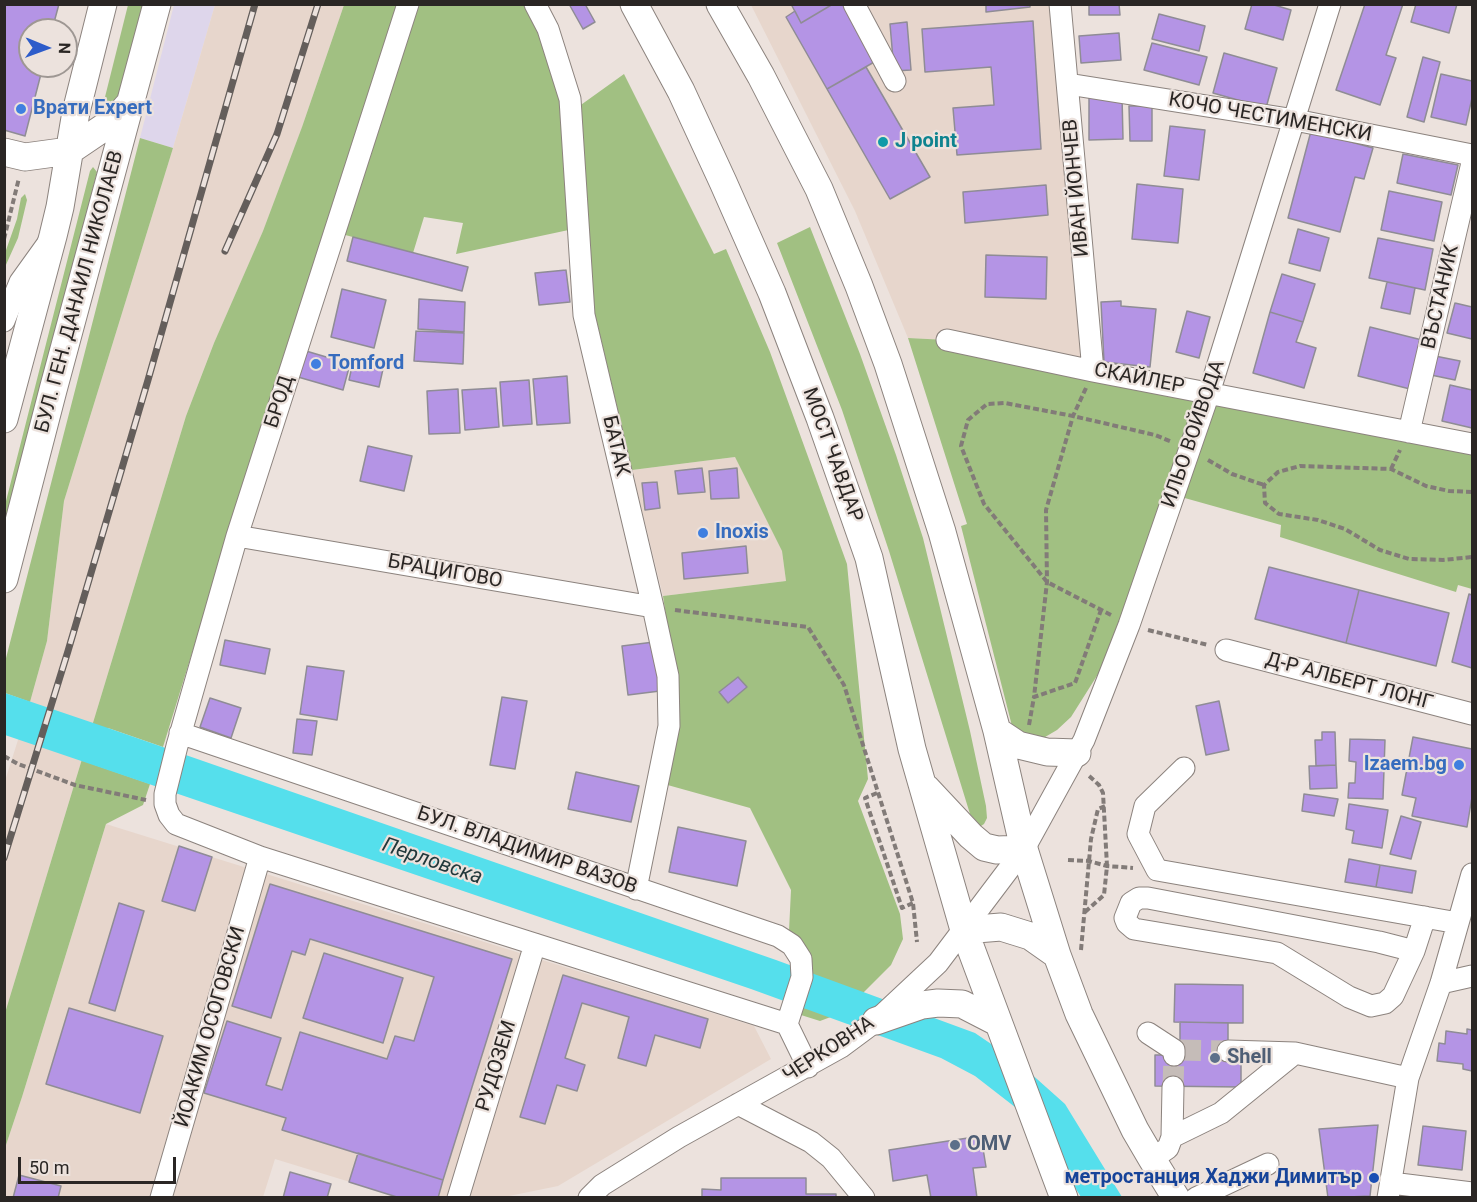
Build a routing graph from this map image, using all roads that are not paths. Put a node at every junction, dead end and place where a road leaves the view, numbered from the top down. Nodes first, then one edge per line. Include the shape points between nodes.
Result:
1 (103, 4) edge
2 (157, 4) edge
3 (408, 4) edge
4 (535, 4) edge
5 (634, 4) edge
6 (720, 4) edge
7 (854, 4) edge
8 (1060, 4) edge
9 (1330, 4) edge
10 (895, 81) dead end
11 (1068, 84) junction
12 (131, 102) junction
13 (1295, 120) junction
14 (69, 151) junction
15 (1473, 155) edge
16 (13, 162) edge
17 (1473, 163) edge
18 (53, 236) junction
19 (4, 321) edge
20 (947, 340) dead end
21 (1093, 371) junction
22 (1209, 393) junction
23 (4, 419) edge
24 (1409, 432) junction
25 (1473, 444) edge
26 (237, 536) junction
27 (4, 579) edge
28 (653, 608) junction
29 (1226, 650) road end
30 (1473, 714) edge
31 (997, 731) junction
32 (178, 739) junction
33 (1075, 757) junction
34 (1184, 768) dead end
35 (921, 783) junction
36 (1023, 849) junction
37 (260, 857) junction
38 (1473, 874) edge
39 (636, 889) junction
40 (1425, 917) junction
41 (1458, 923) junction
42 (964, 930) junction
43 (535, 944) junction
44 (1414, 951) junction
45 (1069, 954) junction
46 (1473, 976) edge
47 (1441, 983) junction
48 (876, 1021) junction
49 (997, 1022) junction
50 (787, 1024) junction
51 (1148, 1034) dead end
52 (1228, 1051) tunnel mouth
53 (1176, 1052) tunnel mouth
54 (1295, 1053) junction
55 (808, 1067) junction
56 (1408, 1078) junction
57 (1173, 1087) tunnel mouth
58 (738, 1104) junction
59 (1172, 1137) junction
60 (1152, 1159) junction
61 (1268, 1164) dead end
62 (1390, 1190) edge
63 (458, 1193) edge
64 (600, 1193) edge
65 (1473, 1193) edge
66 (161, 1197) edge
67 (864, 1197) edge
68 (1064, 1197) edge
69 (1176, 1197) edge
70 (1196, 1197) edge

1 - 14 main road, БУЛ. ГЕН. ДАНАИЛ НИКОЛАЕВ
2 - 12 main road, БУЛ. ГЕН. ДАНАИЛ НИКОЛАЕВ
3 - 26 street, БРОД
4 - 28 street, БАТАК via 549,29 570,99 584,315
5 - 35 main road, МОСТ ЧАВДАР via 686,101 723,182 820,418 869,558
6 - 31 main road via 819,189 859,286 942,532
7 - 10 street
8 - 11 street, ИВАН ЙОНЧЕВ
9 - 13 street, ИЛЬО ВОЙВОДА
11 - 13 street, КОЧО ЧЕСТИМЕНСКИ
11 - 21 street, ИВАН ЙОНЧЕВ
12 - 14 main road
12 - 27 main road, БУЛ. ГЕН. ДАНАИЛ НИКОЛАЕВ
13 - 15 street, КОЧО ЧЕСТИМЕНСКИ
13 - 22 street, ИЛЬО ВОЙВОДА
14 - 16 main road
14 - 18 main road, БУЛ. ГЕН. ДАНАИЛ НИКОЛАЕВ
17 - 24 street, ВЪСТАНИК
18 - 19 street via 20,282
18 - 23 main road, БУЛ. ГЕН. ДАНАИЛ НИКОЛАЕВ
20 - 21 street, СКАЙЛЕР
21 - 22 street, СКАЙЛЕР
22 - 24 street, СКАЙЛЕР
22 - 33 street, ИЛЬО ВОЙВОДА via 1130,625
24 - 25 street, СКАЙЛЕР
26 - 28 street, БРАЦИГОВО
26 - 32 street, БРОД
28 - 39 street, БАТАК via 668,676 669,726
29 - 30 street, Д-Р АЛБЕРТ ЛОНГ
31 - 33 main road via 1018,745
31 - 36 main road
32 - 37 street, БРОД via 165,799 169,814 176,824
32 - 39 street, БУЛ. ВЛАДИМИР ВАЗОВ
33 - 36 street, ИЛЬО ВОЙВОДА
34 - 40 street via 1144,806 1138,834 1157,870
35 - 36 main road via 984,847
35 - 42 main road, МОСТ ЧАВДАР
36 - 42 street, ЧЕРКОВНА
36 - 45 main road
37 - 43 street
37 - 66 street, ЙОАКИМ ОСОГОВСКИ
38 - 41 street
39 - 50 street, БУЛ. ВЛАДИМИР ВАЗОВ via 778,936 792,945 801,959 802,977
40 - 41 street
40 - 44 street
41 - 47 street
42 - 45 main road via 1001,927
42 - 48 street, ЧЕРКОВНА via 938,963
42 - 49 main road
43 - 50 street
43 - 63 street, РУДОЗЕМ
44 - 44 street via 1393,996 1385,1003 1371,1006 1277,953 1134,929 1125,918 1131,903 1149,898
45 - 60 main road via 1079,1014
46 - 47 street
47 - 56 street
48 - 49 main road via 938,1003 962,1004
48 - 55 street, ЧЕРКОВНА
49 - 68 main road
50 - 55 street
51 - 53 street
52 - 54 street
54 - 56 street
54 - 59 street via 1221,1113
55 - 58 street, ЧЕРКОВНА
56 - 62 street
57 - 59 street
58 - 64 street, ЧЕРКОВНА via 679,1137
58 - 67 street via 811,1142 831,1158
59 - 60 street via 1168,1148
60 - 69 main road
61 - 70 street
62 - 65 street

